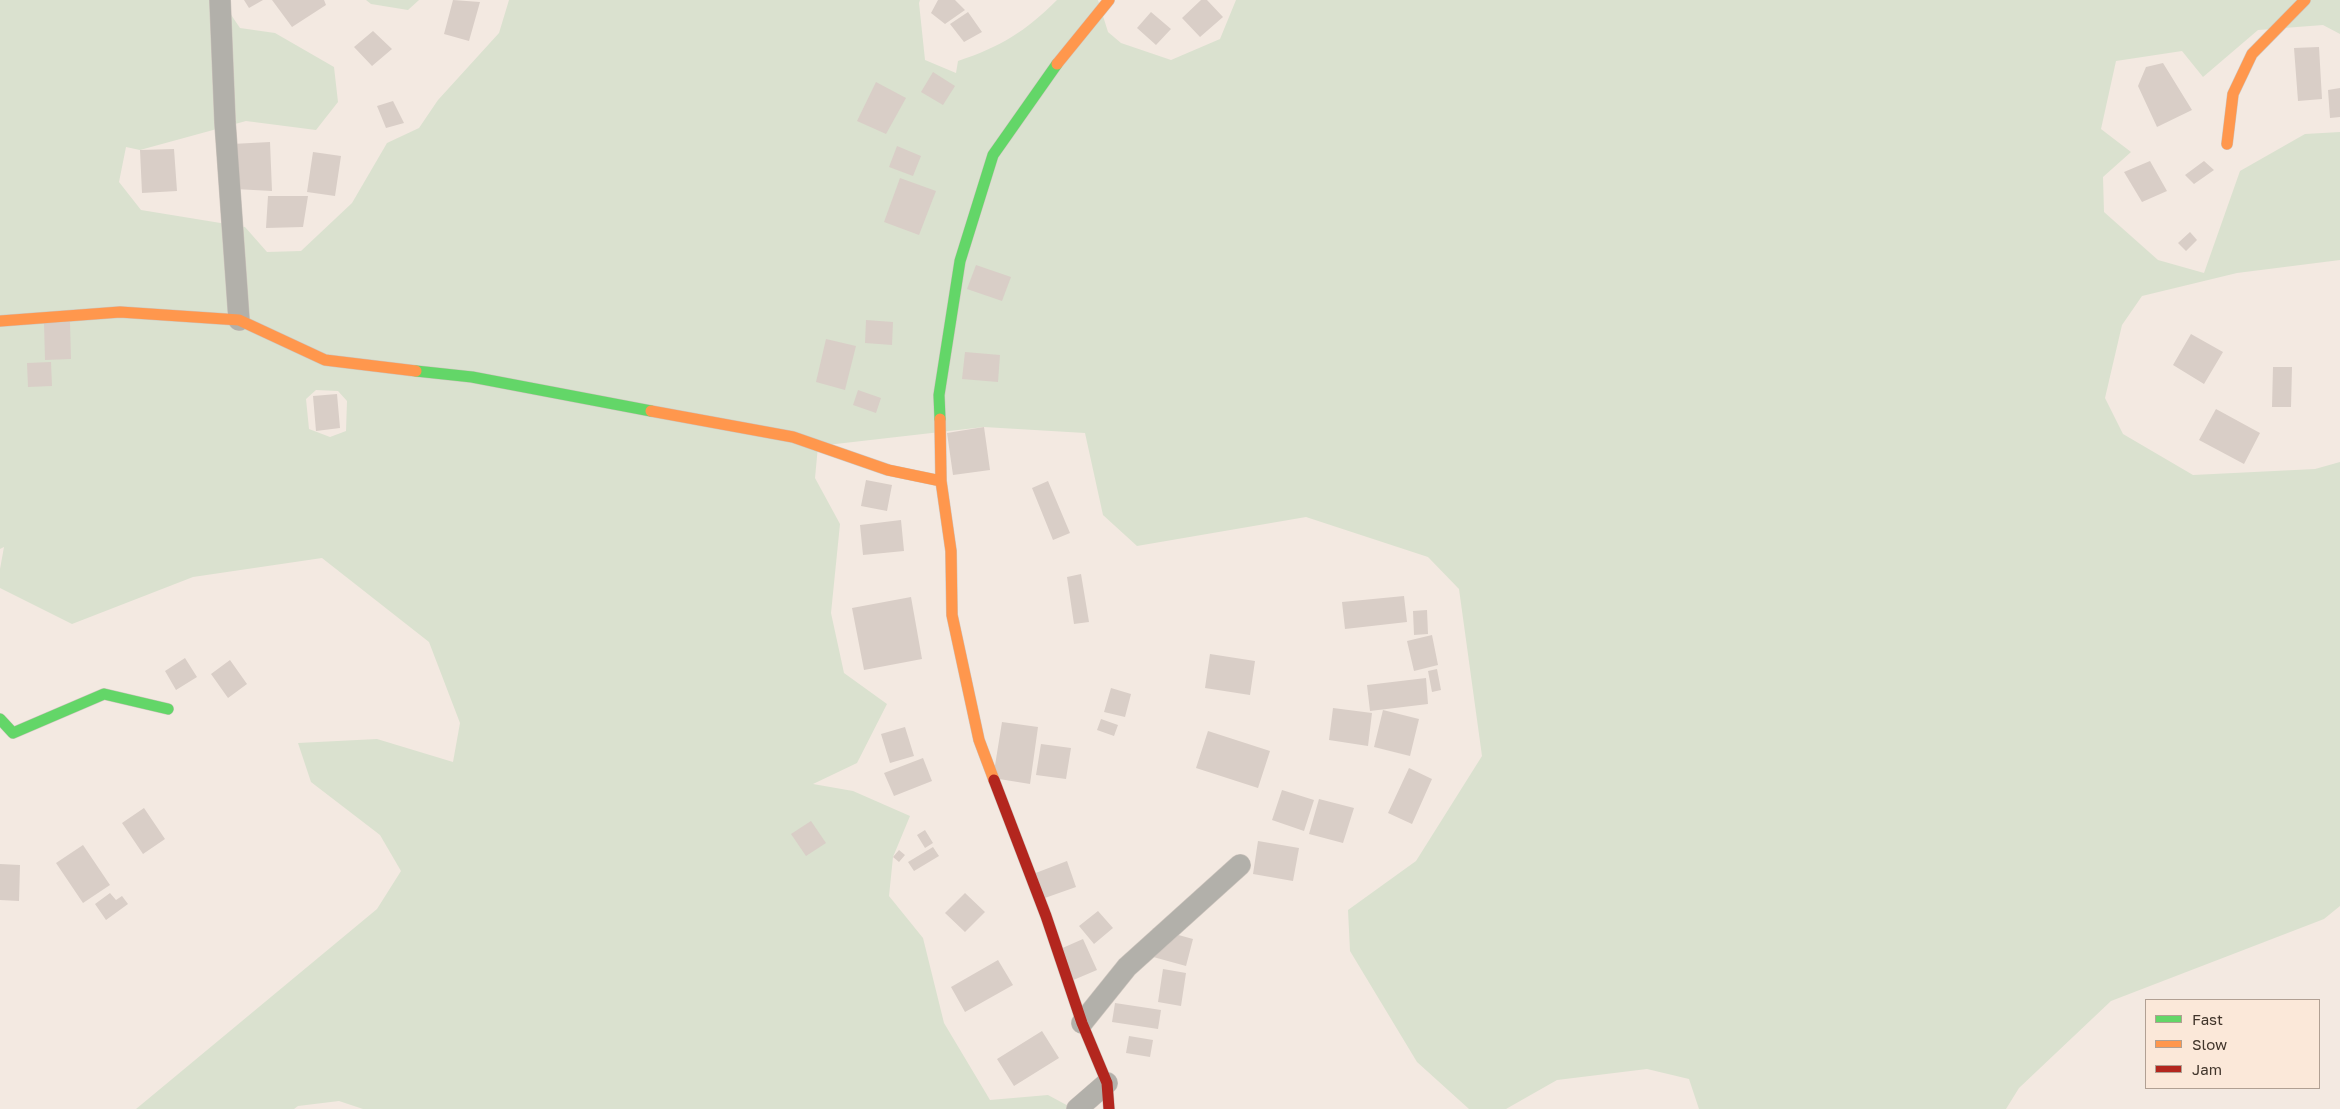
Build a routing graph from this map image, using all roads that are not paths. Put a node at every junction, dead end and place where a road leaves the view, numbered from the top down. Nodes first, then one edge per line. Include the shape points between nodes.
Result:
1 (220, 0) edge
2 (1109, 0) edge
3 (2305, 0) edge
4 (2226, 144) dead end
5 (239, 320) junction
6 (0, 321) edge
7 (941, 480) junction
8 (168, 709) dead end
9 (0, 719) edge
10 (1240, 865) dead end
11 (1082, 1023) junction
12 (1108, 1083) junction
13 (1078, 1109) edge
14 (1109, 1109) edge

1 - 5 street
2 - 7 street via 1053,68 993,155 960,261 940,386
3 - 4 street via 2252,54 2233,94
5 - 6 street via 120,312
5 - 7 street via 325,360 472,377 793,437 888,470
7 - 11 street via 951,551 952,615 979,740 1046,916
8 - 9 street via 104,694 13,733
10 - 11 street via 1127,967
11 - 12 street
12 - 13 street
12 - 14 street

